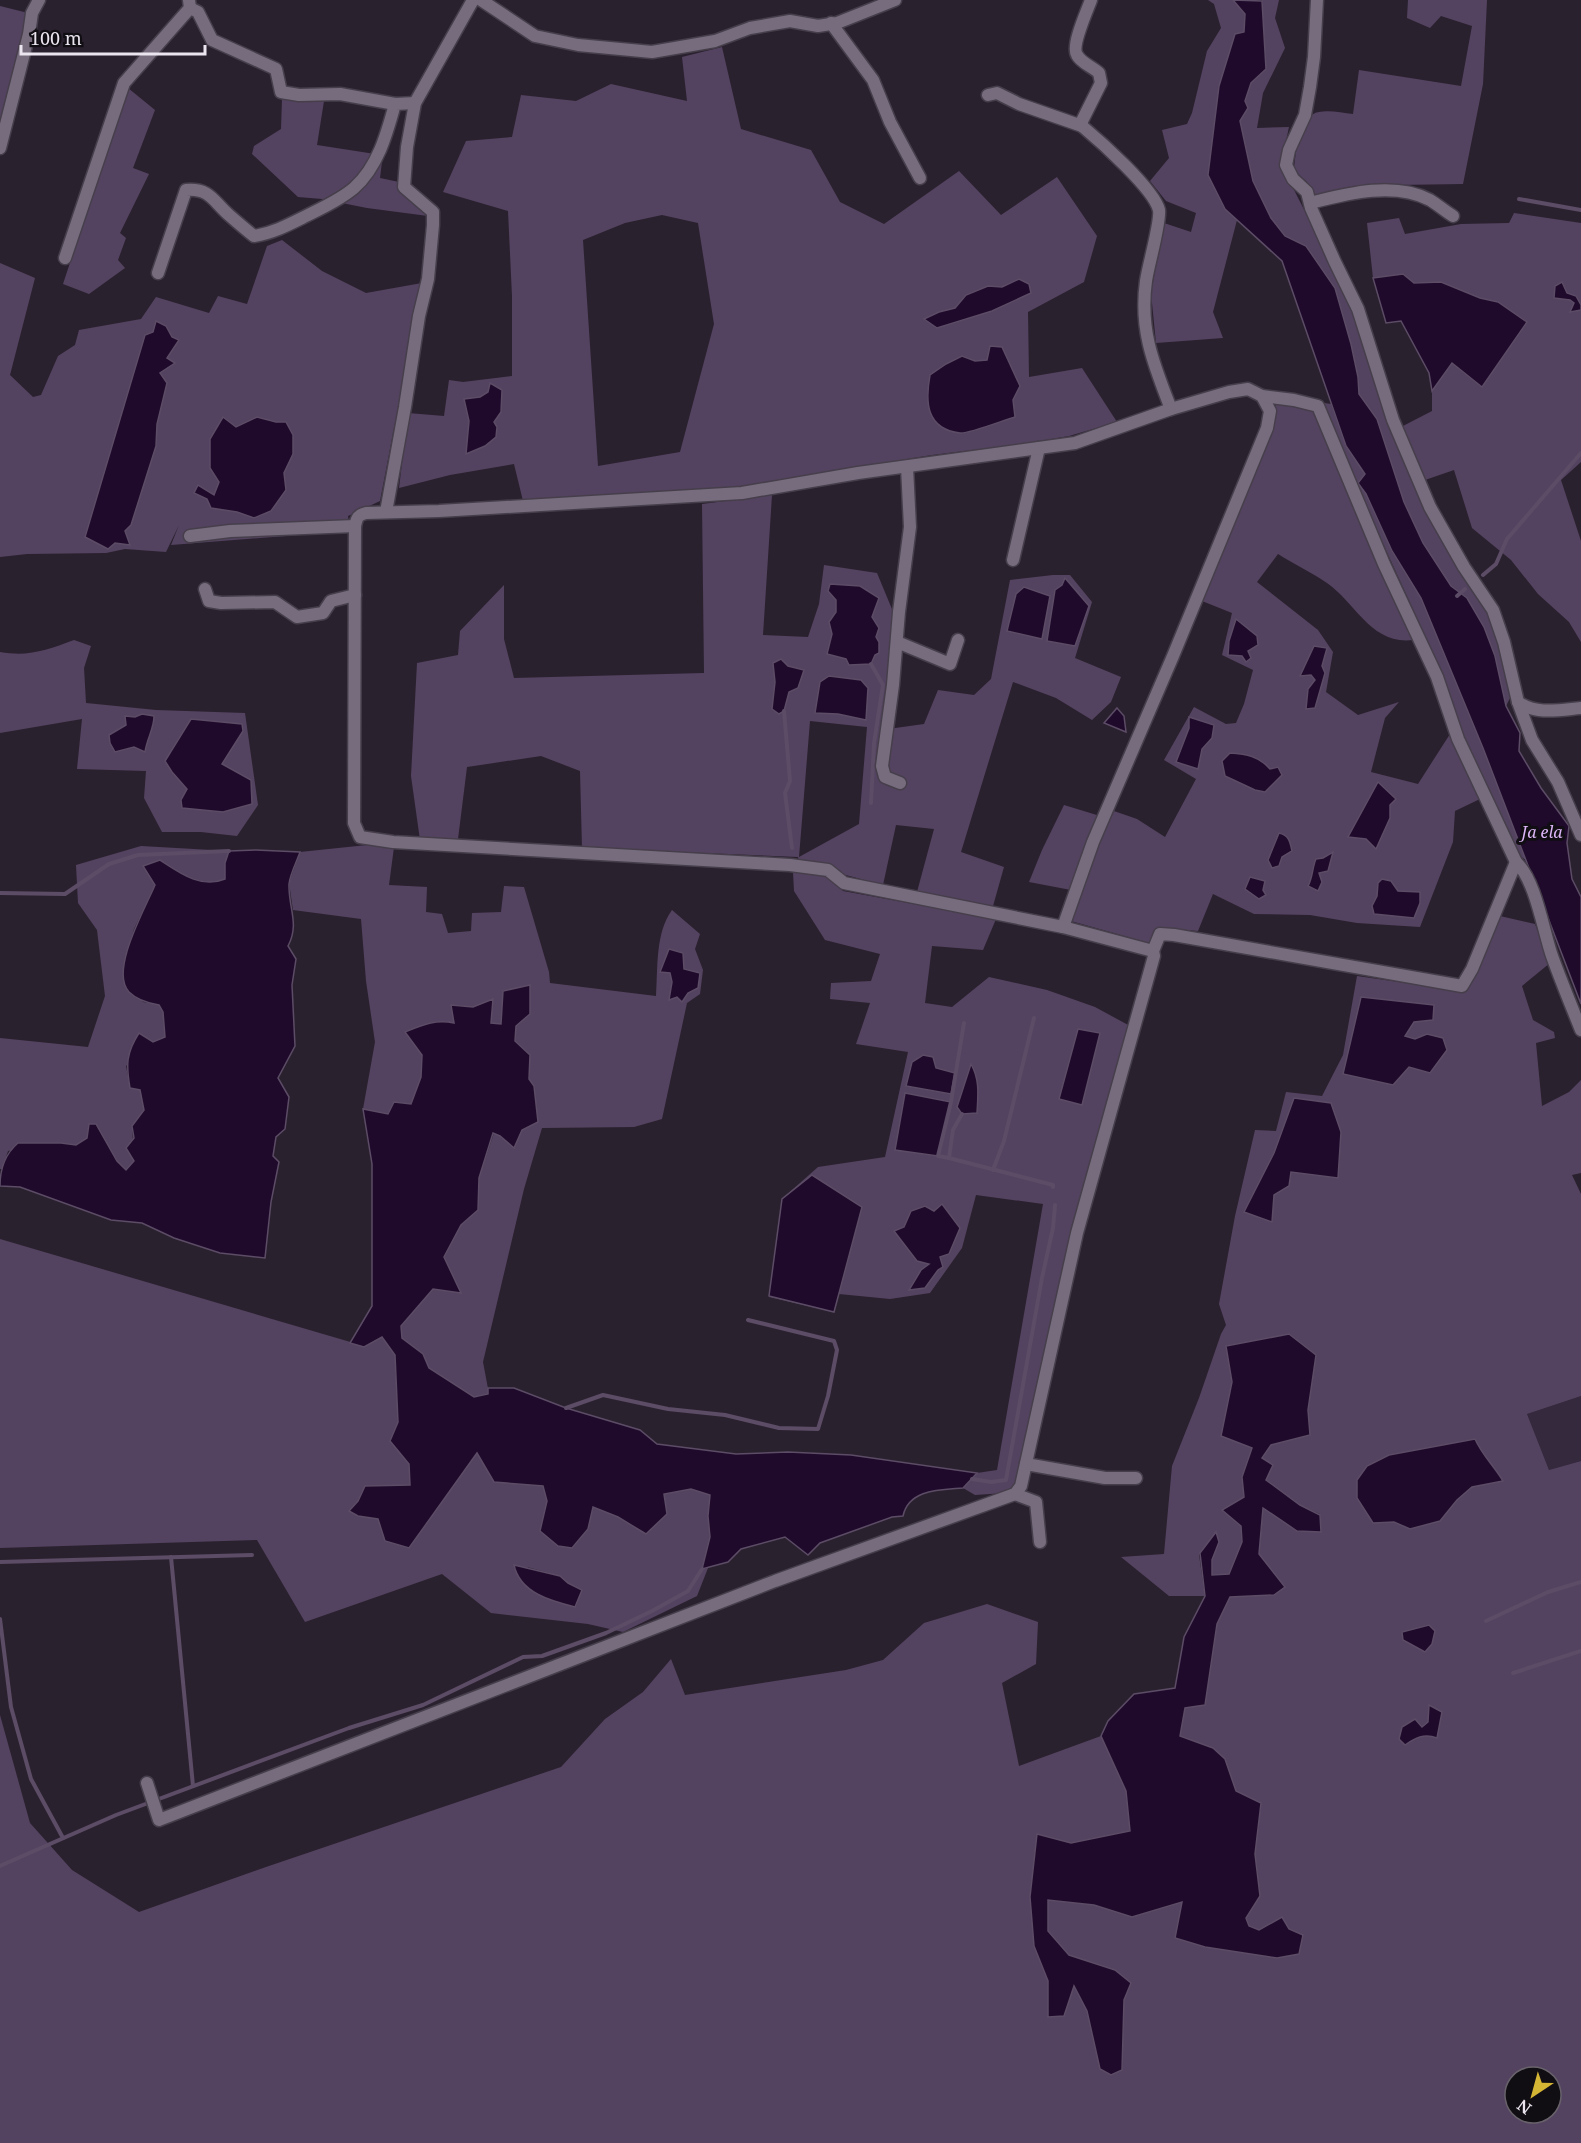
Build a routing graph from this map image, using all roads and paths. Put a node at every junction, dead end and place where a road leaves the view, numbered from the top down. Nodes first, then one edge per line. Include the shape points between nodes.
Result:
1 (39, 0) edge
2 (473, 0) edge
3 (481, 0) edge
4 (895, 0) edge
5 (1091, 0) edge
6 (1317, 0) edge
7 (189, 4) edge
8 (831, 23) junction
9 (987, 95) dead end
10 (415, 103) junction
11 (395, 104) junction
12 (1082, 126) junction
13 (0, 148) edge
14 (920, 178) dead end
15 (1310, 203) junction
16 (1453, 216) dead end
17 (65, 258) dead end
18 (158, 273) dead end
19 (1262, 396) junction
20 (1171, 410) junction
21 (1039, 448) junction
22 (907, 467) junction
23 (386, 512) junction
24 (355, 526) junction
25 (190, 536) dead end
26 (1013, 560) dead end
27 (205, 588) dead end
28 (355, 595) junction
29 (958, 640) dead end
30 (897, 642) junction
31 (1518, 702) junction
32 (1581, 708) edge
33 (900, 783) dead end
34 (1581, 836) edge
35 (1516, 862) junction
36 (1063, 927) junction
37 (1153, 951) junction
38 (1581, 1030) edge
39 (1026, 1464) junction
40 (1136, 1478) dead end
41 (1015, 1494) junction
42 (1040, 1542) dead end
43 (148, 1786) dead end

1 - 13 street via 32,13
2 - 10 street
3 - 8 street via 536,36 578,45 652,52 715,41 750,28 790,21 818,26
4 - 8 street
5 - 12 street via 1075,52 1099,74 1101,83
6 - 15 street via 1305,114 1286,165 1293,179 1307,192
7 - 11 street via 198,12 212,40 276,69 281,92 340,94
7 - 17 street via 124,83
8 - 14 street via 873,80
9 - 12 street via 997,93
10 - 11 street
10 - 23 street via 403,181 404,187 432,212 433,225 428,279
11 - 18 street via 385,138 355,187 273,233 254,236 214,198 198,189 186,190
12 - 20 street via 1151,194 1159,210 1146,280 1145,312 1151,357
15 - 16 street via 1395,190 1428,199
15 - 31 street via 1358,309 1414,472 1464,567 1493,610
19 - 20 street via 1248,389
19 - 35 street via 1318,406 1384,564 1437,677 1458,739
19 - 36 street via 1270,411 1267,428 1093,842
20 - 21 street via 1075,442
21 - 22 street
21 - 26 street
22 - 23 street via 742,493
22 - 30 street via 910,527
23 - 24 street via 359,515
24 - 25 street
24 - 28 street
27 - 28 street via 209,601 275,602 297,617 323,613 331,601
28 - 36 street via 354,823 360,837 790,865 828,870 844,883
29 - 30 street via 950,664
30 - 33 street via 882,766 885,777
31 - 32 street via 1528,710
31 - 34 street via 1532,740 1558,782
35 - 37 street via 1462,986 1174,935 1160,934
35 - 38 street via 1523,868
36 - 37 street
37 - 39 street via 1077,1233
39 - 40 street via 1105,1478
39 - 41 street
41 - 42 street via 1036,1502
41 - 43 street via 775,1581 159,1820

